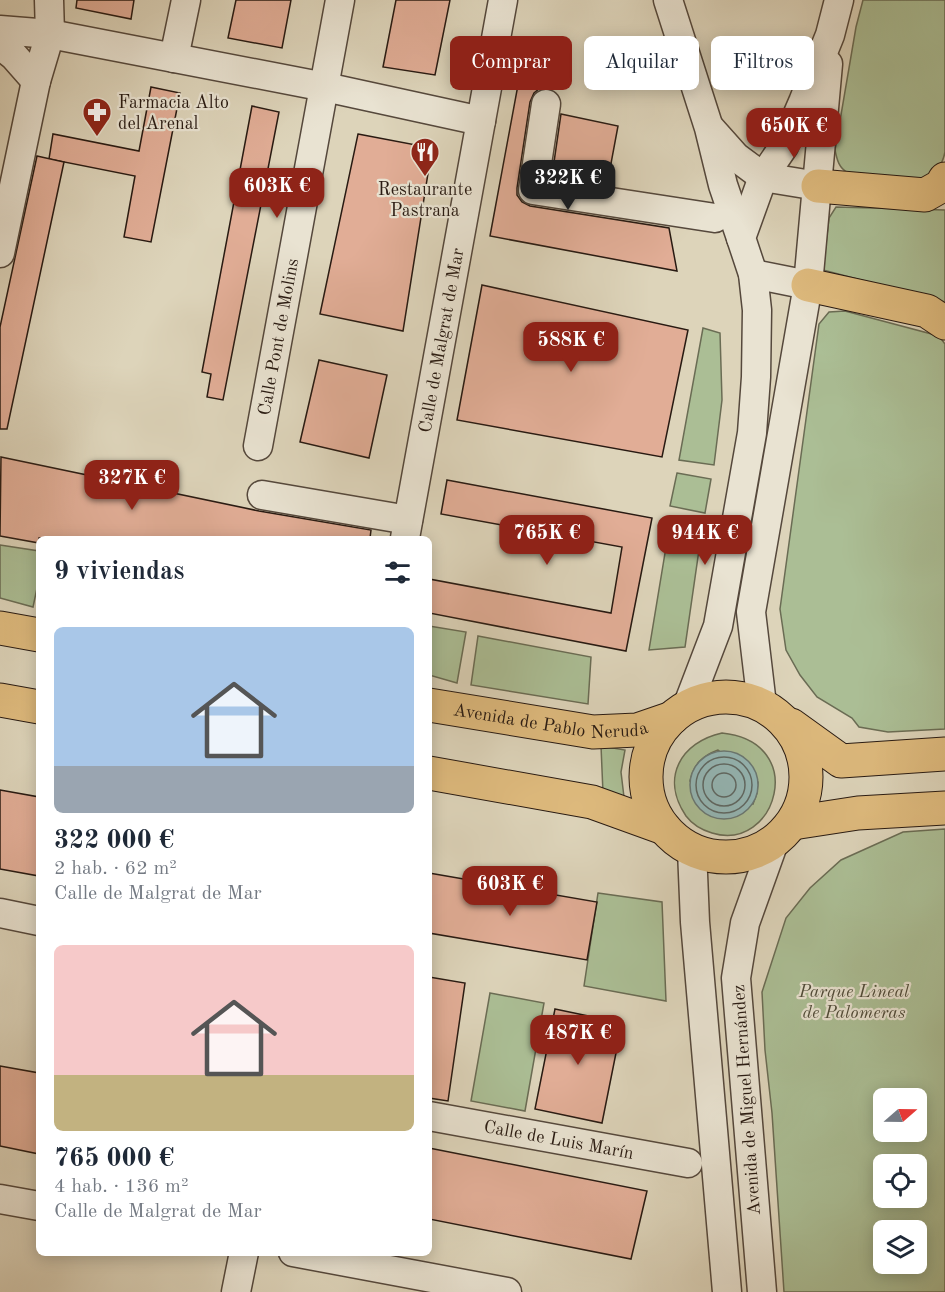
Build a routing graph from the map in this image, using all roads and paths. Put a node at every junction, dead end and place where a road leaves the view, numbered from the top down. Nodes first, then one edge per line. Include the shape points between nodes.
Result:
1 (49, 0) edge
2 (186, 0) edge
3 (340, 0) edge
4 (503, 0) edge
5 (668, 0) edge
6 (840, 0) edge
7 (0, 30) edge
8 (50, 34) junction
9 (830, 35) junction
10 (0, 45) edge
11 (174, 58) junction
12 (36, 81) junction
13 (326, 87) junction
14 (546, 104) dead end
15 (481, 120) junction
16 (709, 128) junction
17 (763, 177) junction
18 (945, 179) edge
19 (818, 186) junction
20 (715, 218) dead end
21 (741, 238) junction
22 (0, 248) edge
23 (753, 274) junction
24 (808, 285) junction
25 (945, 323) edge
26 (258, 446) dead end
27 (262, 495) dead end
28 (406, 529) edge
29 (0, 628) edge
30 (36, 634) edge
31 (0, 700) edge
32 (432, 705) edge
33 (36, 706) edge
34 (770, 710) junction
35 (679, 712) junction
36 (945, 754) edge
37 (432, 774) edge
38 (945, 808) edge
39 (664, 828) junction
40 (783, 832) junction
41 (692, 850) junction
42 (0, 913) edge
43 (36, 920) edge
44 (432, 1117) edge
45 (688, 1163) dead end
46 (0, 1199) edge
47 (36, 1205) edge
48 (242, 1256) edge
49 (314, 1256) edge
50 (742, 1287) edge
51 (236, 1292) edge
52 (507, 1292) edge

1 - 8 street
2 - 11 street
3 - 13 street, Calle Pont de Molins
4 - 15 street, Calle de Malgrat de Mar
5 - 16 street
6 - 9 street
7 - 8 street
8 - 11 street
8 - 12 street
9 - 17 street via 784,147
9 - 19 street
10 - 12 street
11 - 13 street
12 - 22 street
13 - 15 street
13 - 26 street, Calle Pont de Molins
14 - 20 street via 534,190
15 - 28 street, Calle de Malgrat de Mar
16 - 17 street via 736,157
16 - 21 street
17 - 19 street
17 - 21 street
18 - 19 main road via 926,195
19 - 24 street
21 - 23 street
23 - 24 street
23 - 35 street via 757,310 752,433 718,626
24 - 25 main road via 927,311
24 - 34 street via 751,612
27 - 28 street
29 - 30 main road
31 - 33 main road
32 - 35 main road, Avenida de Pablo Neruda via 593,732 637,730
34 - 35 main road via 743,698 724,697 705,699
34 - 36 main road via 841,761
34 - 40 main road via 794,733 804,755 807,778 803,802
35 - 39 main road via 657,737 648,759 646,783 652,807
37 - 39 main road via 592,802
38 - 40 main road via 858,813
39 - 41 main road
40 - 41 main road via 755,852 734,857
40 - 50 street, Avenida de Miguel Hernández via 745,923 736,978
41 - 50 street, Avenida de Miguel Hernández via 695,922
42 - 43 street
44 - 45 street, Calle de Luis Marín
46 - 47 street
48 - 51 street
49 - 52 street

